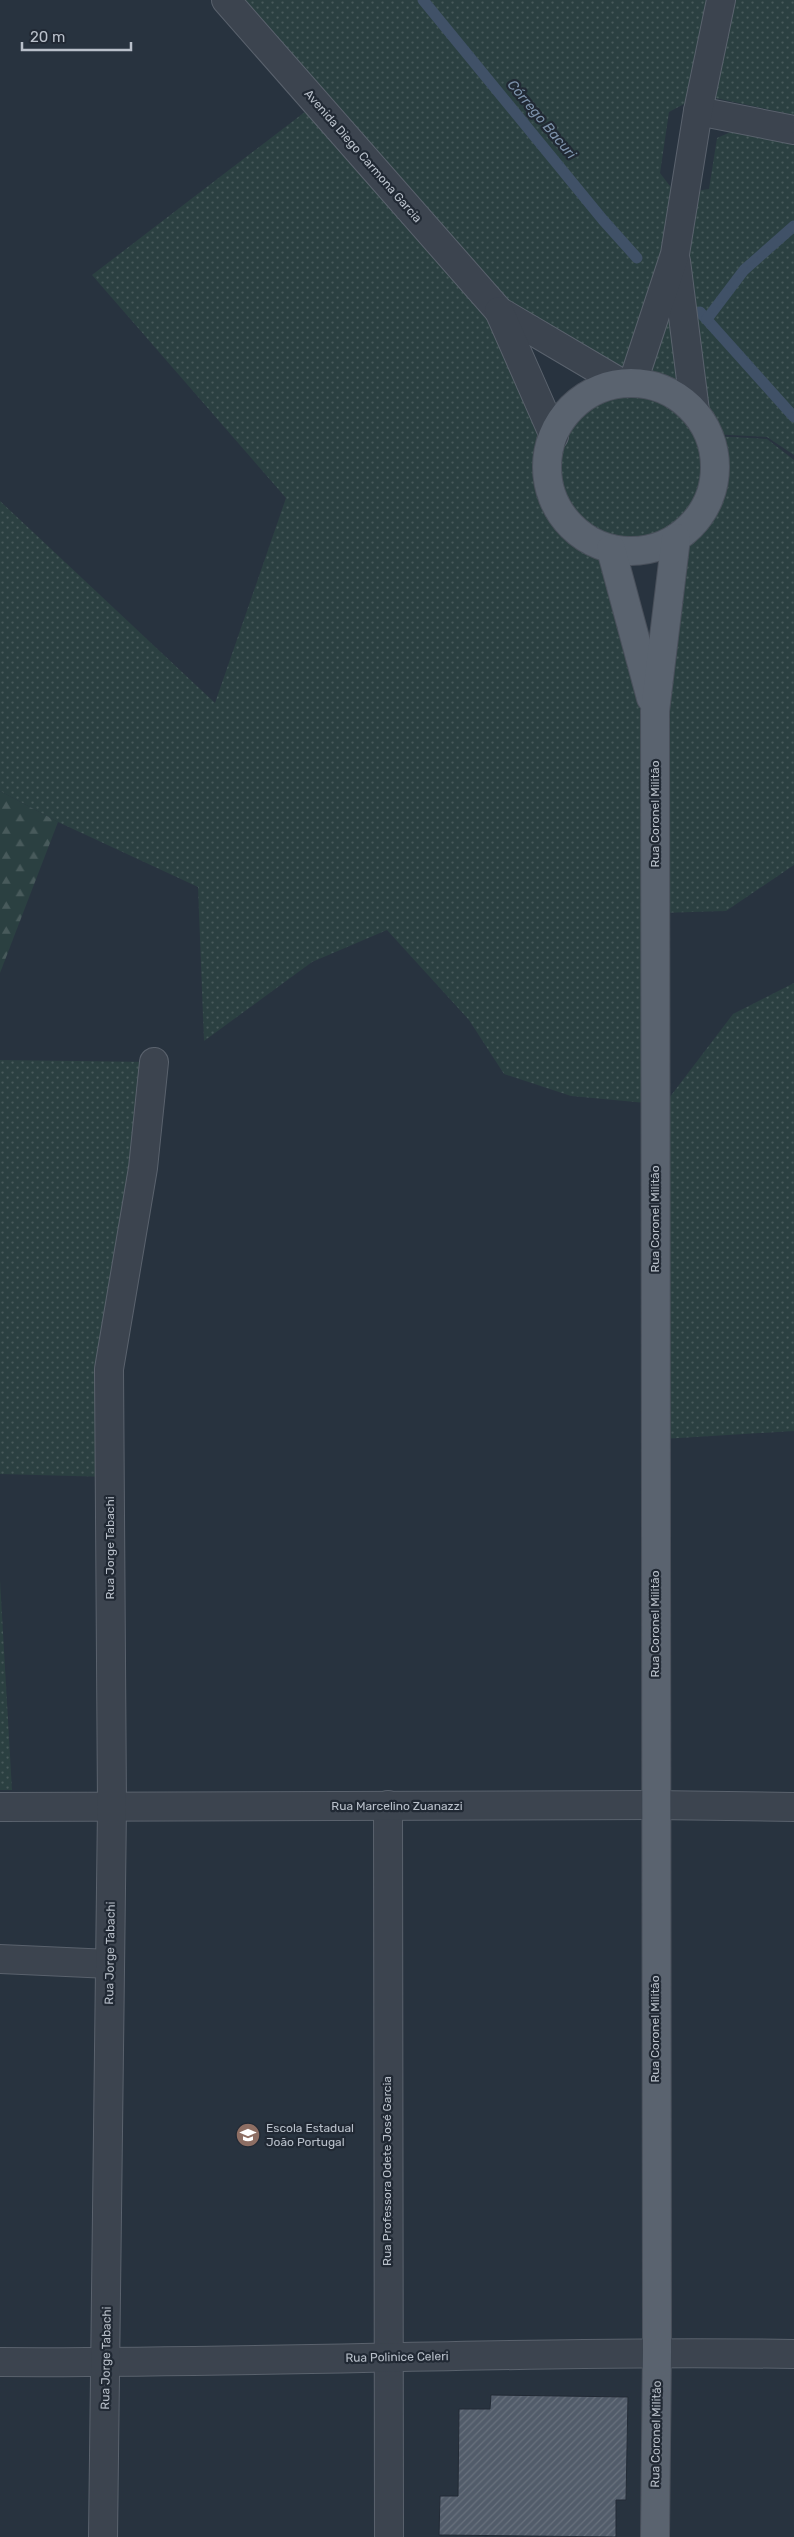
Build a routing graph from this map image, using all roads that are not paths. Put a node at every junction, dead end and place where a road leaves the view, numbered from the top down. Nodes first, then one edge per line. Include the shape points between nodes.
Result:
1 (226, 0) edge
2 (721, 0) edge
3 (698, 111) junction
4 (794, 130) edge
5 (675, 254) junction
6 (500, 311) junction
7 (627, 382) junction
8 (695, 411) junction
9 (554, 436) junction
10 (676, 538) junction
11 (611, 549) junction
12 (655, 711) junction
13 (154, 1062) dead end
14 (655, 1805) junction
15 (388, 1806) junction
16 (0, 1807) edge
17 (112, 1807) junction
18 (794, 1807) edge
19 (0, 1959) edge
20 (110, 1964) junction
21 (657, 2352) junction
22 (794, 2354) edge
23 (387, 2357) junction
24 (0, 2362) edge
25 (106, 2363) junction
26 (103, 2537) edge
27 (389, 2537) edge
28 (655, 2537) edge

1 - 6 street, Avenida Diego Carmona Garcia
2 - 3 street
3 - 4 street
3 - 5 street
5 - 7 street
5 - 8 street
6 - 7 street, Avenida Diego Carmona Garcia
6 - 9 street, Avenida Diego Carmona Garcia
7 - 8 main road via 656,385 677,395
7 - 9 main road via 600,388 580,400 564,416
8 - 10 main road via 710,435 716,464 712,493 698,519
9 - 11 main road via 548,459 549,483 556,506 589,540
10 - 11 main road via 656,548 634,551
10 - 12 main road, Rua Coronel Militão
11 - 12 main road, Rua Coronel Militão
12 - 14 main road, Rua Coronel Militão
13 - 17 street, Rua Jorge Tabachi via 143,1168 109,1369
14 - 15 street, Rua Marcelino Zuanazzi
14 - 18 street, Rua Marcelino Zuanazzi
14 - 21 main road, Rua Coronel Militão
15 - 17 street, Rua Marcelino Zuanazzi
15 - 23 street, Rua Professora Odete José Garcia
16 - 17 street, Rua Marcelino Zuanazzi
17 - 20 street, Rua Jorge Tabachi
19 - 20 street
20 - 25 street, Rua Jorge Tabachi
21 - 22 street, Rua Polinice Celeri
21 - 23 street, Rua Polinice Celeri
21 - 28 main road, Rua Coronel Militão
23 - 25 street, Rua Polinice Celeri
23 - 27 street, Rua Professora Odete José Garcia
24 - 25 street, Rua Polinice Celeri
25 - 26 street, Rua Jorge Tabachi

